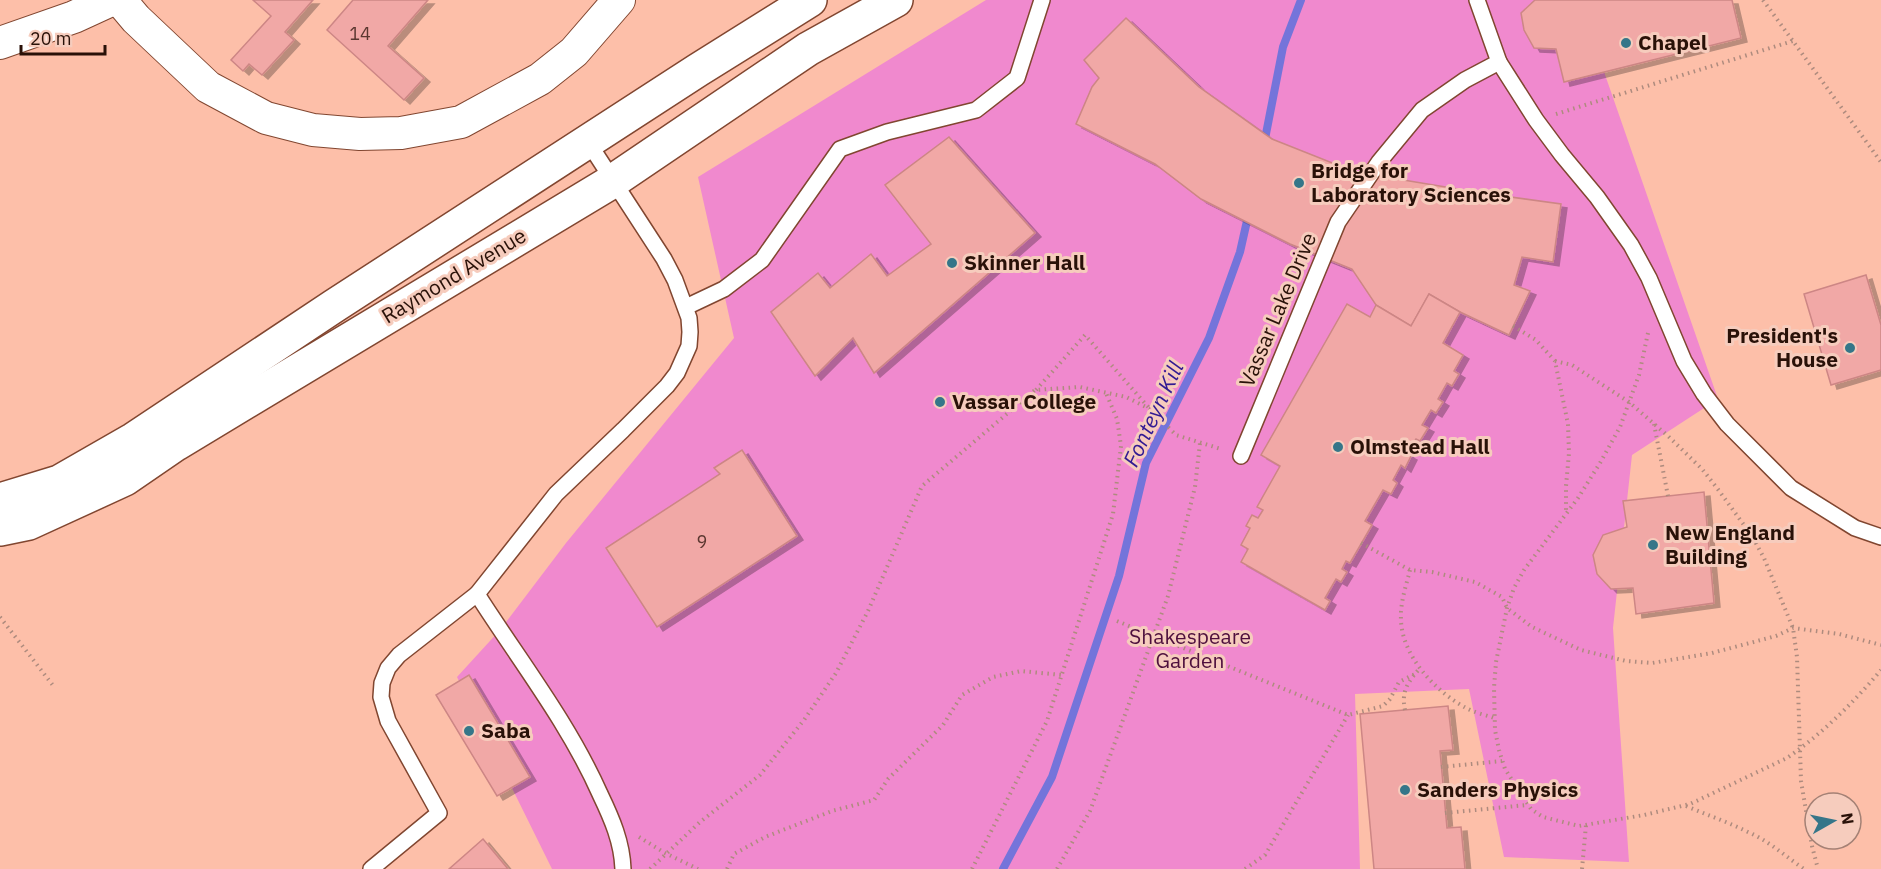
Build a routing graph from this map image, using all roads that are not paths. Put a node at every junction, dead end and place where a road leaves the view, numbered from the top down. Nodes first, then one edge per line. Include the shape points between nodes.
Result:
1 (111, 0) edge
2 (120, 0) edge
3 (619, 0) edge
4 (810, 0) edge
5 (896, 0) edge
6 (1042, 0) edge
7 (1477, 0) edge
8 (0, 43) edge
9 (1498, 62) junction
10 (588, 142) junction
11 (613, 181) junction
12 (686, 307) junction
13 (1241, 456) road end
14 (0, 500) edge
15 (0, 529) edge
16 (1881, 537) edge
17 (477, 594) junction
18 (371, 869) edge
19 (622, 869) edge

1 - 8 street
2 - 3 street via 208,87 266,118 314,130 360,134 461,122 540,79 574,52
4 - 10 main road, Raymond Avenue
5 - 11 main road, Raymond Avenue via 808,48
6 - 12 lane via 1017,78 976,110 887,132 840,149 762,260 724,289
7 - 9 lane
9 - 13 lane, Vassar Lake Drive via 1422,110 1379,162 1338,222
9 - 16 lane via 1536,120 1631,245 1684,361 1727,424 1791,488 1855,528
10 - 11 lane
10 - 14 main road, Raymond Avenue via 134,439 59,482
11 - 12 lane via 664,259
11 - 15 main road, Raymond Avenue via 176,444 125,479 29,523
12 - 17 lane via 690,339 677,373 556,494
17 - 18 lane via 399,655 384,675 381,698 388,721 439,813
17 - 19 lane via 580,753 614,825

